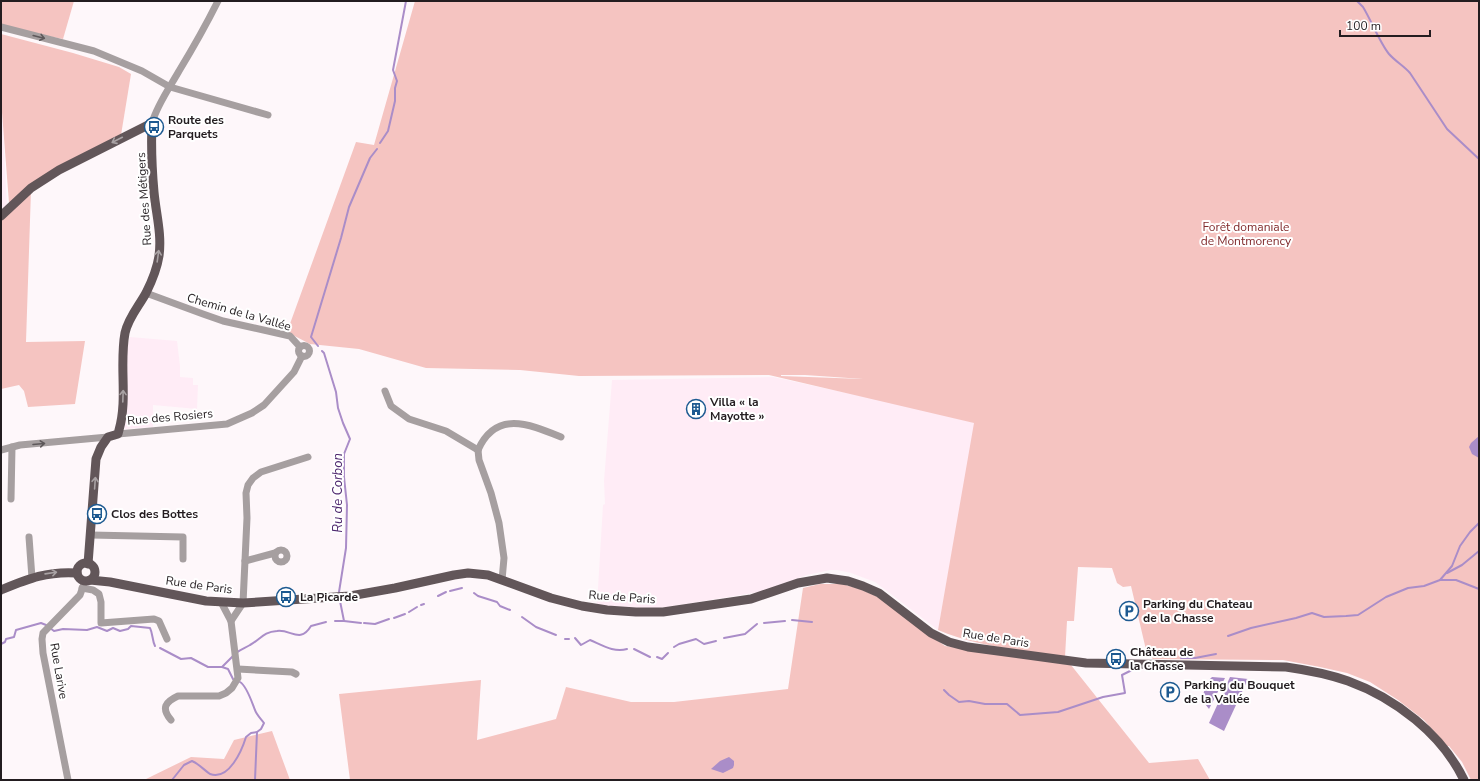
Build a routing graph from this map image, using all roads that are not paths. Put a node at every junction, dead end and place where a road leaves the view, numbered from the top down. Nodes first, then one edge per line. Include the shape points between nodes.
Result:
1 (218, 1) edge
2 (1, 28) edge
3 (170, 87) junction
4 (268, 115) dead end
5 (152, 123) junction
6 (1, 216) edge
7 (146, 293) junction
8 (302, 356) joint
9 (385, 391) dead end
10 (118, 434) junction
11 (108, 437) junction
12 (561, 437) dead end
13 (12, 447) junction
14 (1, 450) edge
15 (478, 450) junction
16 (308, 457) dead end
17 (11, 499) dead end
18 (91, 535) junction
19 (29, 537) dead end
20 (275, 553) dead end
21 (183, 559) dead end
22 (245, 561) junction
23 (88, 564) junction
24 (77, 573) junction
25 (32, 578) junction
26 (502, 580) junction
27 (88, 581) junction
28 (1, 590) edge
29 (221, 602) junction
30 (243, 603) junction
31 (231, 621) junction
32 (167, 639) dead end
33 (238, 669) junction
34 (296, 674) dead end
35 (171, 720) dead end
36 (68, 780) edge
37 (1464, 780) edge

1 - 3 street
2 -> 3 street via 94,51 142,71
3 - 4 street
3 - 5 street
5 -> 6 main road via 30,188
7 -> 5 main road, Rue des Métigers via 156,267 160,242 154,192
7 - 8 street, Chemin de la Vallée via 216,318 290,336 300,347 299,352
10 -> 7 main road, Rue des Métigers via 121,424 126,332
8 - 10 street, Rue des Rosiers via 294,372 264,405 227,424
9 - 15 street via 391,406 409,420 446,432
10 - 11 main road, Rue des Rosiers
13 -> 11 street, Rue des Rosiers
18 -> 11 main road via 96,459
12 - 15 street via 540,429 510,423 488,432
13 - 14 street, Rue des Rosiers
13 - 17 street
15 - 26 street via 499,523 504,558
16 - 22 street via 261,472 250,481 246,493
18 - 21 street via 183,536
18 - 23 main road
19 - 25 street
20 - 22 street
22 - 30 street
23 - 24 main road via 80,565
23 - 27 main road via 92,567
25 -> 24 main road via 48,573
24 - 27 main road via 80,579
25 - 28 main road
26 - 30 main road, Rue de Paris via 488,575 464,573 350,596
26 - 37 main road, Rue de Paris via 551,598 601,610 663,612 751,599 798,583 827,578 848,581 879,593 931,633 949,642 968,647 1086,663 1286,667 1312,671 1348,681 1374,692 1416,720 1446,750
27 - 29 main road, Rue de Paris via 110,582
27 - 32 street via 99,594 101,623 154,619 162,625
27 - 36 street, Rue Larive via 80,595 43,633 42,639 42,653
29 - 30 main road, Rue de Paris
29 - 31 street
30 - 31 street
31 - 33 street
33 - 34 street
33 - 35 street via 238,678 226,693 219,696 178,696 172,699 167,703 165,710

